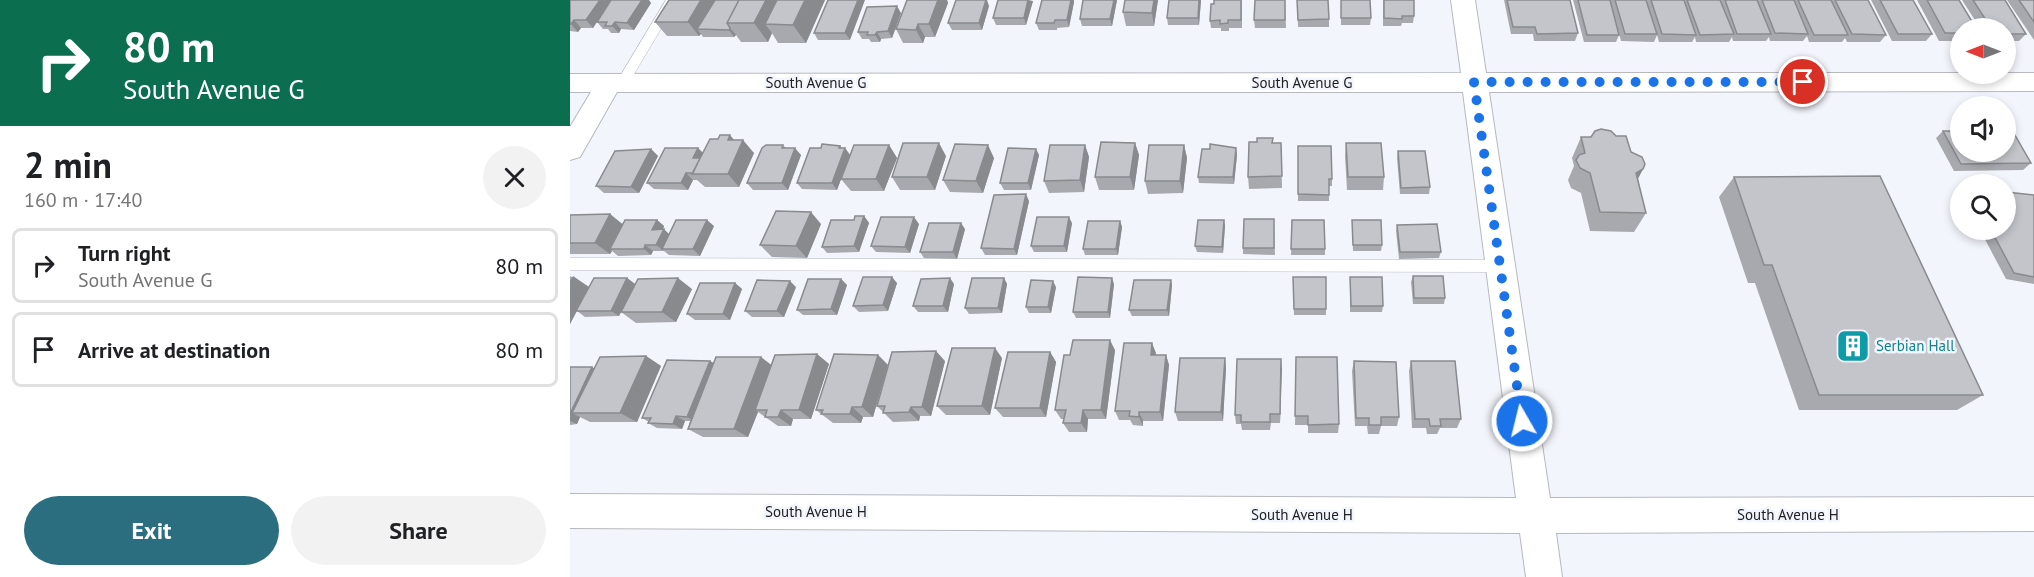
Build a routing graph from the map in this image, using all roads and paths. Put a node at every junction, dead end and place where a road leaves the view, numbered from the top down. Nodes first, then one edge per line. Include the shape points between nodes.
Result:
1 (672, 0) edge
2 (1463, 0) edge
3 (1474, 82) junction
4 (2034, 82) edge
5 (570, 83) edge
6 (616, 83) junction
7 (570, 150) edge
8 (570, 264) edge
9 (1500, 266) junction
10 (570, 511) edge
11 (2034, 514) edge
12 (1535, 516) junction
13 (1544, 577) edge

1 - 6 lane
2 - 3 street
3 - 4 street, South Avenue G
3 - 6 street, South Avenue G
3 - 9 street
5 - 6 street, South Avenue G
6 - 7 street
8 - 9 lane
9 - 12 street
10 - 12 street, South Avenue H
11 - 12 street, South Avenue H
12 - 13 street

